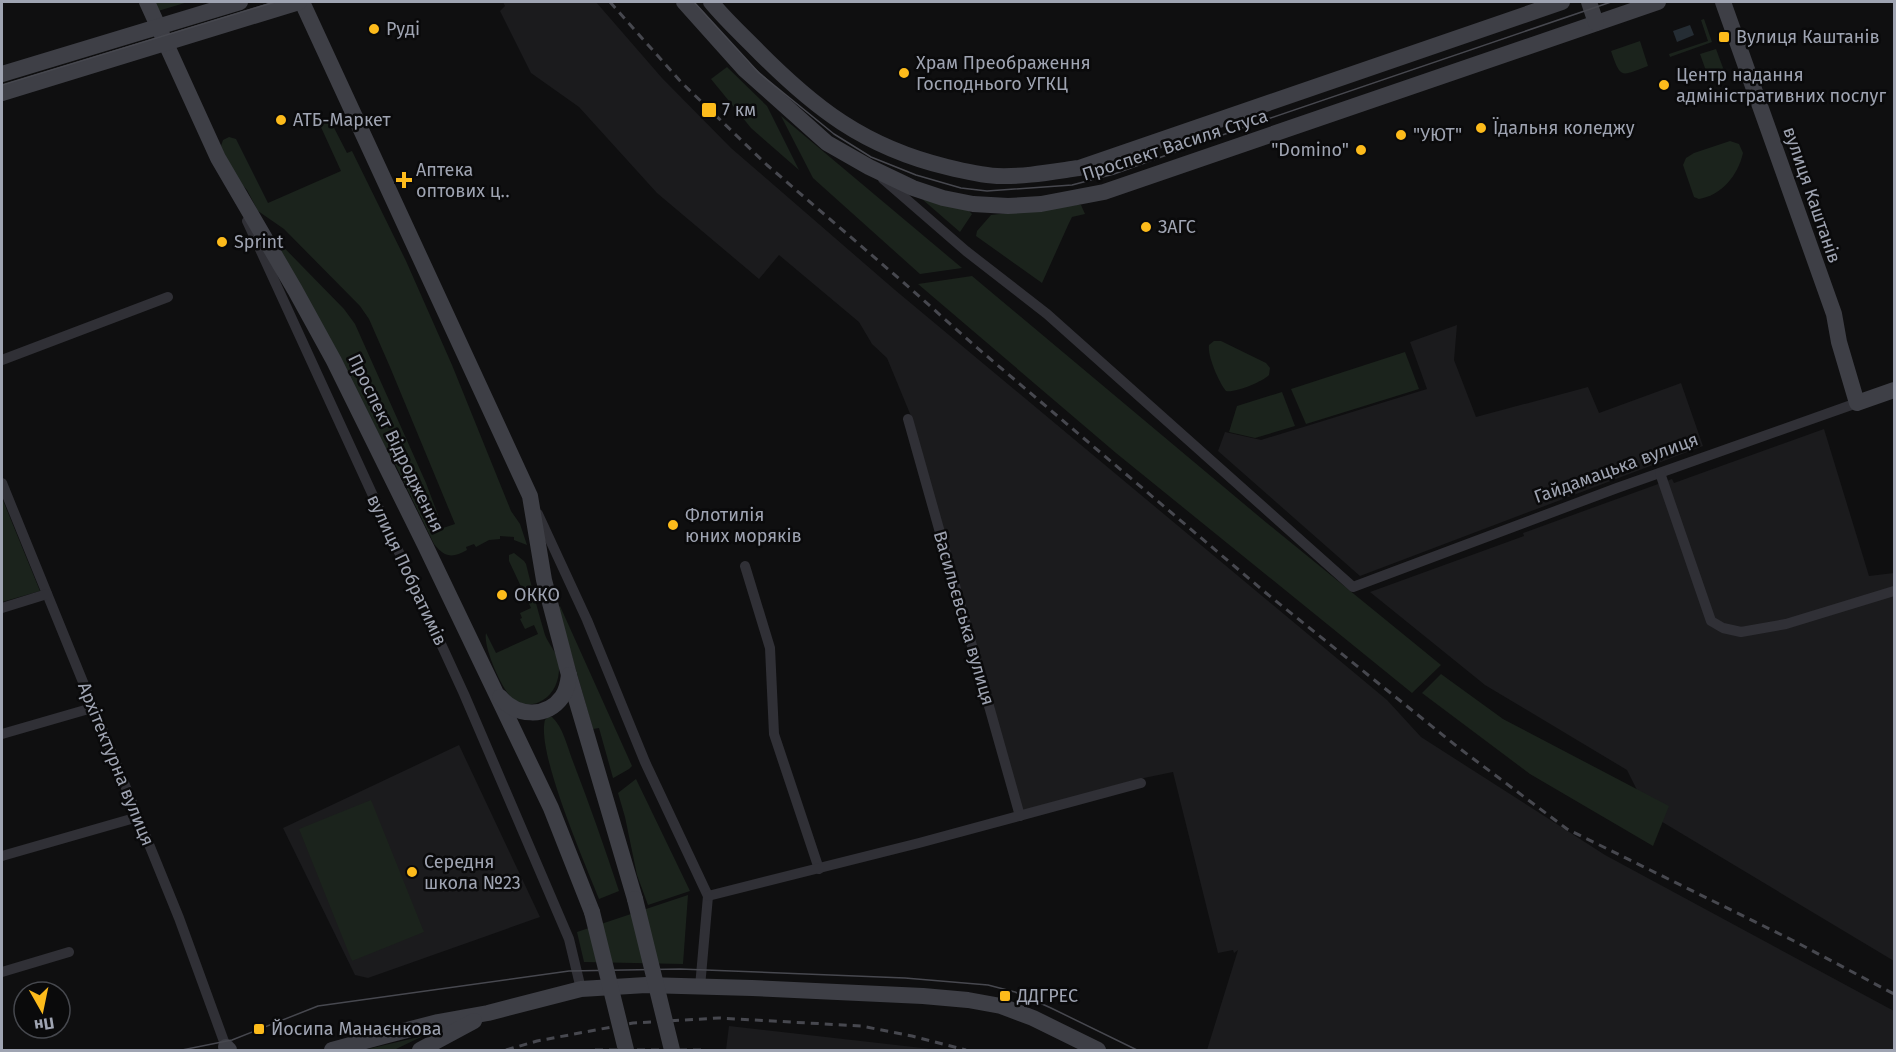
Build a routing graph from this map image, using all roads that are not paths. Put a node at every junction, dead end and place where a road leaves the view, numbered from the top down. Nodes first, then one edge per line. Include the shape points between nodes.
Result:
1 (147, 2) edge
2 (240, 2) edge
3 (300, 2) edge
4 (684, 2) edge
5 (711, 2) edge
6 (1562, 2) edge
7 (1589, 2) edge
8 (1658, 2) edge
9 (1723, 2) edge
10 (1596, 23) junction
11 (158, 26) junction
12 (166, 44) junction
13 (2, 74) edge
14 (2, 93) edge
15 (218, 158) junction
16 (869, 167) junction
17 (168, 297) dead end
18 (2, 360) edge
19 (1894, 390) edge
20 (1857, 403) junction
21 (908, 418) dead end
22 (1660, 473) junction
23 (2, 483) edge
24 (530, 496) junction
25 (745, 566) dead end
26 (1894, 591) edge
27 (47, 594) junction
28 (2, 608) edge
29 (569, 675) junction
30 (498, 694) junction
31 (92, 708) junction
32 (2, 734) edge
33 (1142, 783) dead end
34 (1020, 816) junction
35 (138, 817) junction
36 (2, 856) edge
37 (819, 869) junction
38 (708, 896) junction
39 (69, 952) dead end
40 (2, 972) edge
41 (700, 987) junction
42 (581, 989) junction
43 (488, 1013) junction
44 (227, 1049) edge
45 (333, 1050) edge
46 (420, 1050) edge
47 (626, 1050) edge
48 (672, 1050) edge
49 (1098, 1050) edge

1 - 11 main road, Проспект Відродження
2 - 11 main road
3 - 12 main road
3 - 24 main road
4 - 16 main road, Проспект Василя Стуса via 744,69 827,143
5 - 6 main road, Проспект Василя Стуса via 781,75 855,132 922,161 995,176 1079,168
7 - 10 main road
8 - 10 main road, Проспект Василя Стуса
9 - 20 main road, вулиця Каштанів via 1834,314
10 - 16 main road, Проспект Василя Стуса via 1104,192 1070,199 1008,206 973,204 914,188
11 - 12 main road, Проспект Відродження
11 - 13 main road
12 - 14 main road
12 - 15 main road, Проспект Відродження
15 - 30 main road, Проспект Відродження via 334,361
15 - 42 street, вулиця Побратимів via 464,694 569,939
16 - 22 street, Гайдамацька вулиця via 966,251 1047,314 1353,587
17 - 18 street
19 - 20 main road, Гайдамацька вулиця
20 - 22 street, Гайдамацька вулиця
21 - 34 street, Васильєвська вулиця
22 - 26 street via 1711,621 1722,628 1741,632 1786,624
23 - 27 street, Архітектурна вулиця
24 - 29 main road via 544,580
24 - 38 street via 587,620 645,762
25 - 37 street via 770,648 774,734
27 - 28 street
27 - 31 street, Архітектурна вулиця
29 - 30 main road via 561,698 541,712 516,710
29 - 48 main road, bridge via 635,899
30 - 47 main road, Проспект Відродження, bridge via 551,808 591,912
31 - 32 street
31 - 35 street, Архітектурна вулиця
33 - 34 street
34 - 37 street
35 - 36 street
35 - 44 street, Архітектурна вулиця
37 - 38 street
38 - 41 street
39 - 40 street
41 - 42 main road
41 - 49 main road via 968,1000 1001,1006 1033,1018
42 - 43 main road
43 - 45 main road
43 - 46 main road

